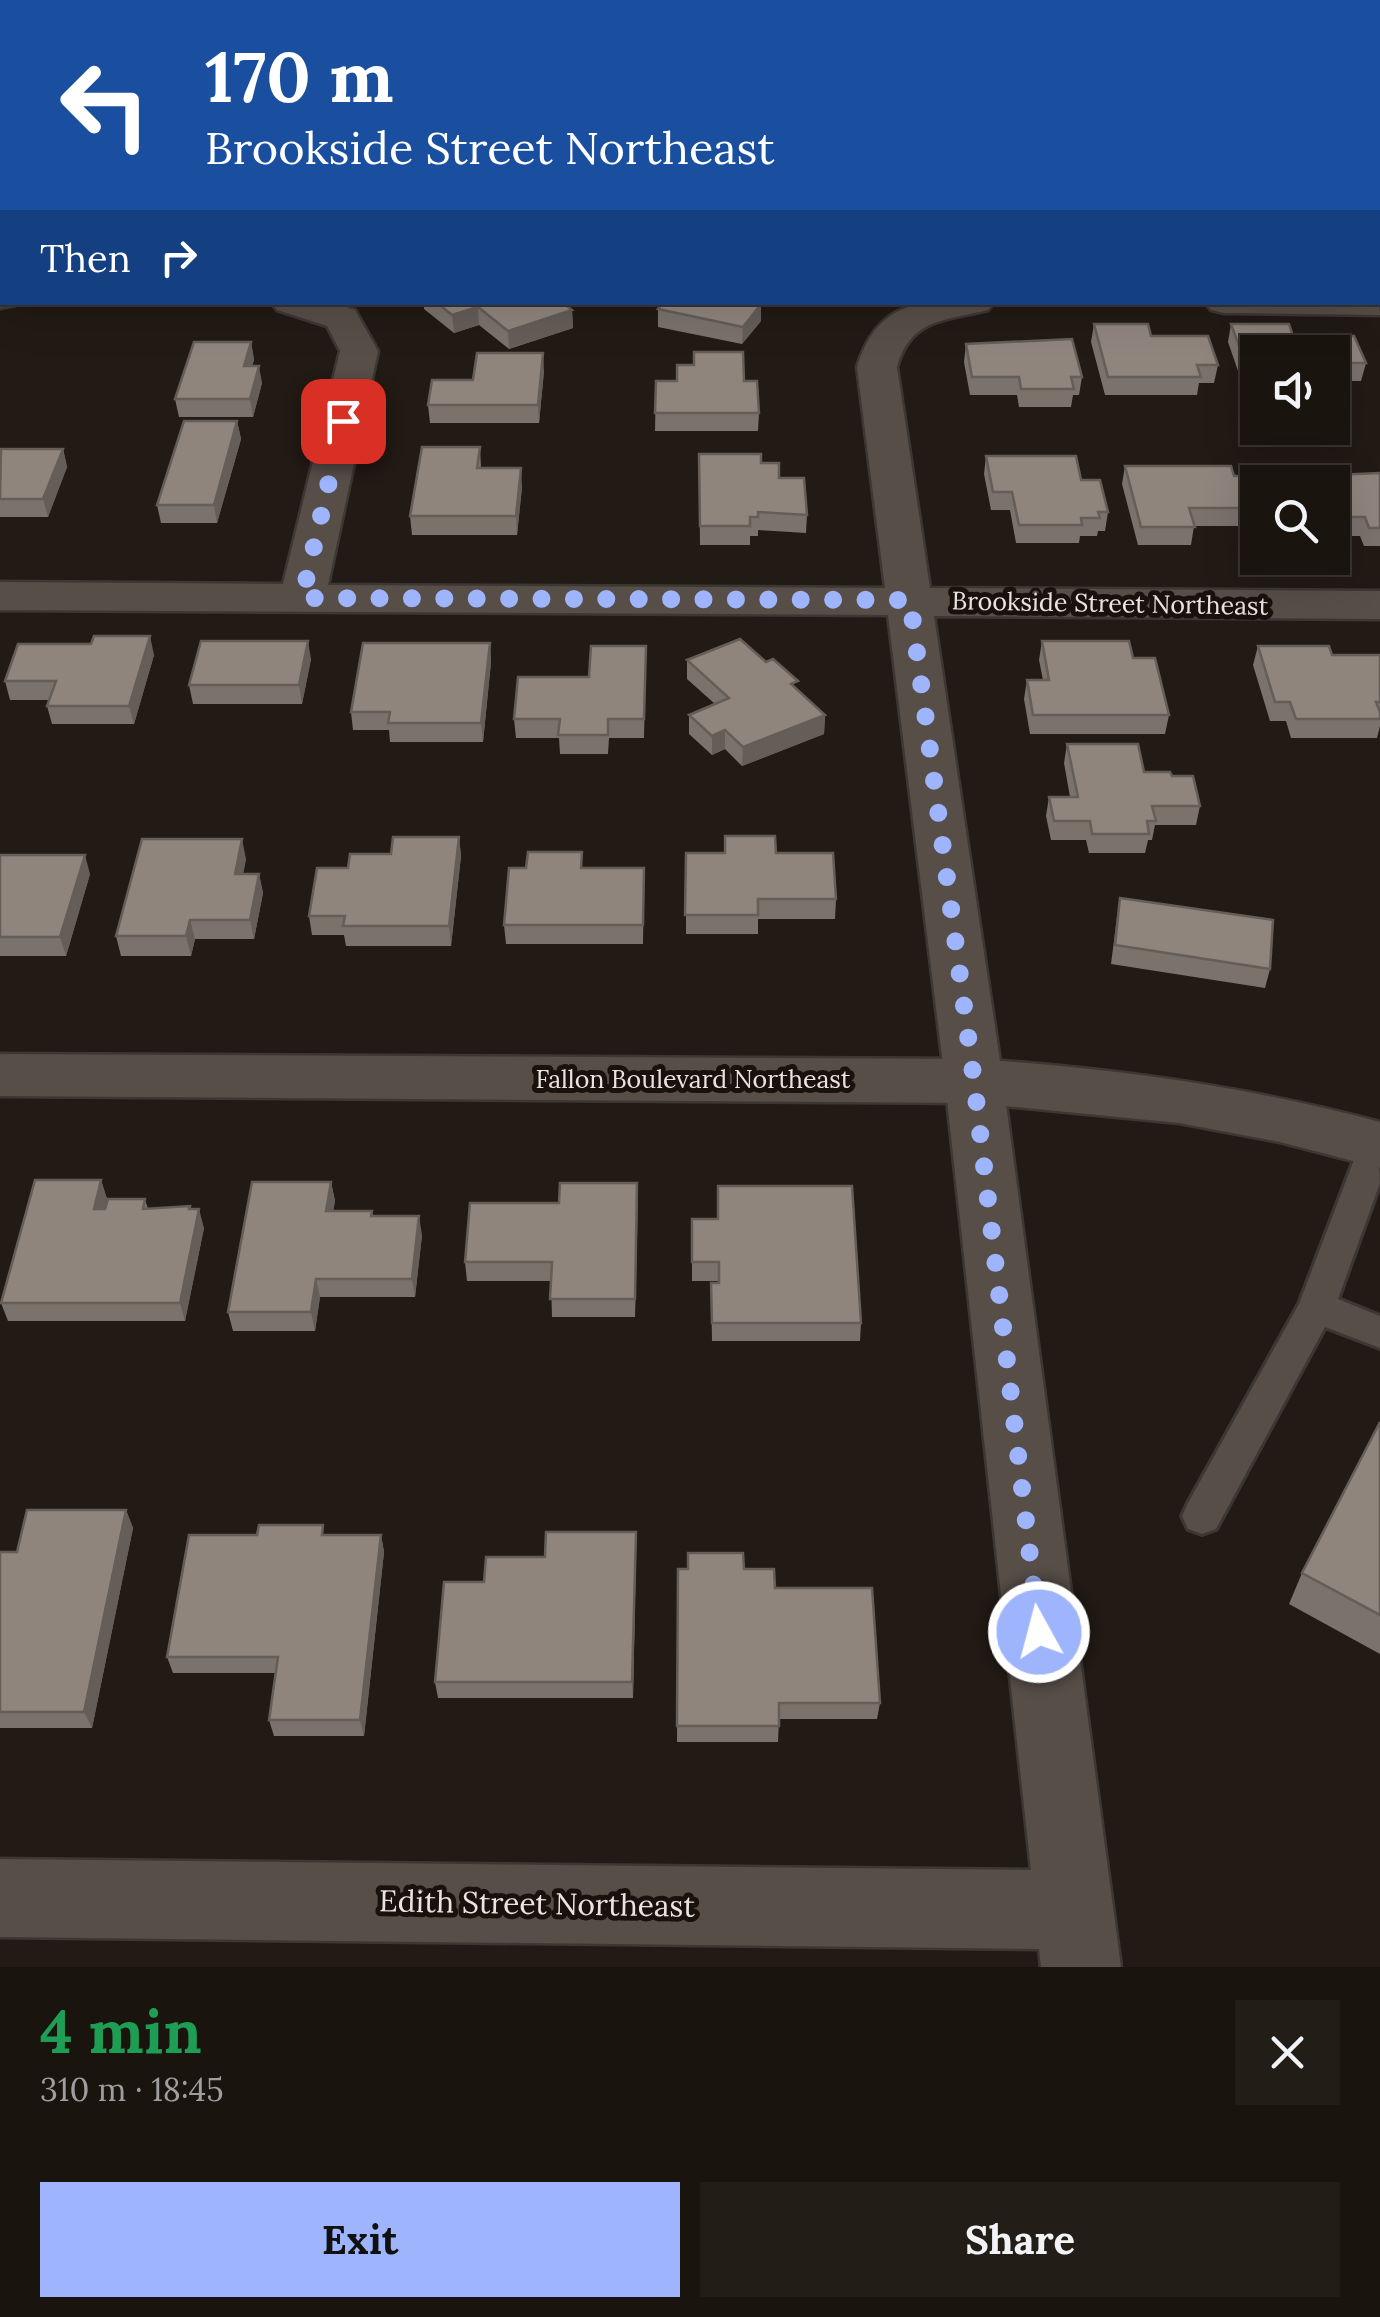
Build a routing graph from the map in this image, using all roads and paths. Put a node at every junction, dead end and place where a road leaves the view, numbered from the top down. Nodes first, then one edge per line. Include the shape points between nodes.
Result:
1 (300, 305) edge
2 (952, 305) edge
3 (0, 596) edge
4 (302, 598) junction
5 (910, 600) junction
6 (1380, 606) edge
7 (0, 1075) edge
8 (974, 1081) junction
9 (1378, 1144) edge
10 (1316, 1307) junction
11 (1380, 1332) edge
12 (1202, 1516) dead end
13 (3, 1910) edge
14 (1077, 1938) edge

1 - 4 street via 342,318 359,351
2 - 5 street via 889,336 877,367
3 - 4 street, Brookside Street Northeast
4 - 5 street, Brookside Street Northeast
5 - 6 street, Brookside Street Northeast
5 - 8 street
7 - 8 street, Fallon Boulevard Northeast
8 - 9 street, Fallon Boulevard Northeast via 1106,1089 1296,1120
8 - 14 street
9 - 10 lane
10 - 11 lane
10 - 12 lane
13 - 14 street, Edith Street Northeast

